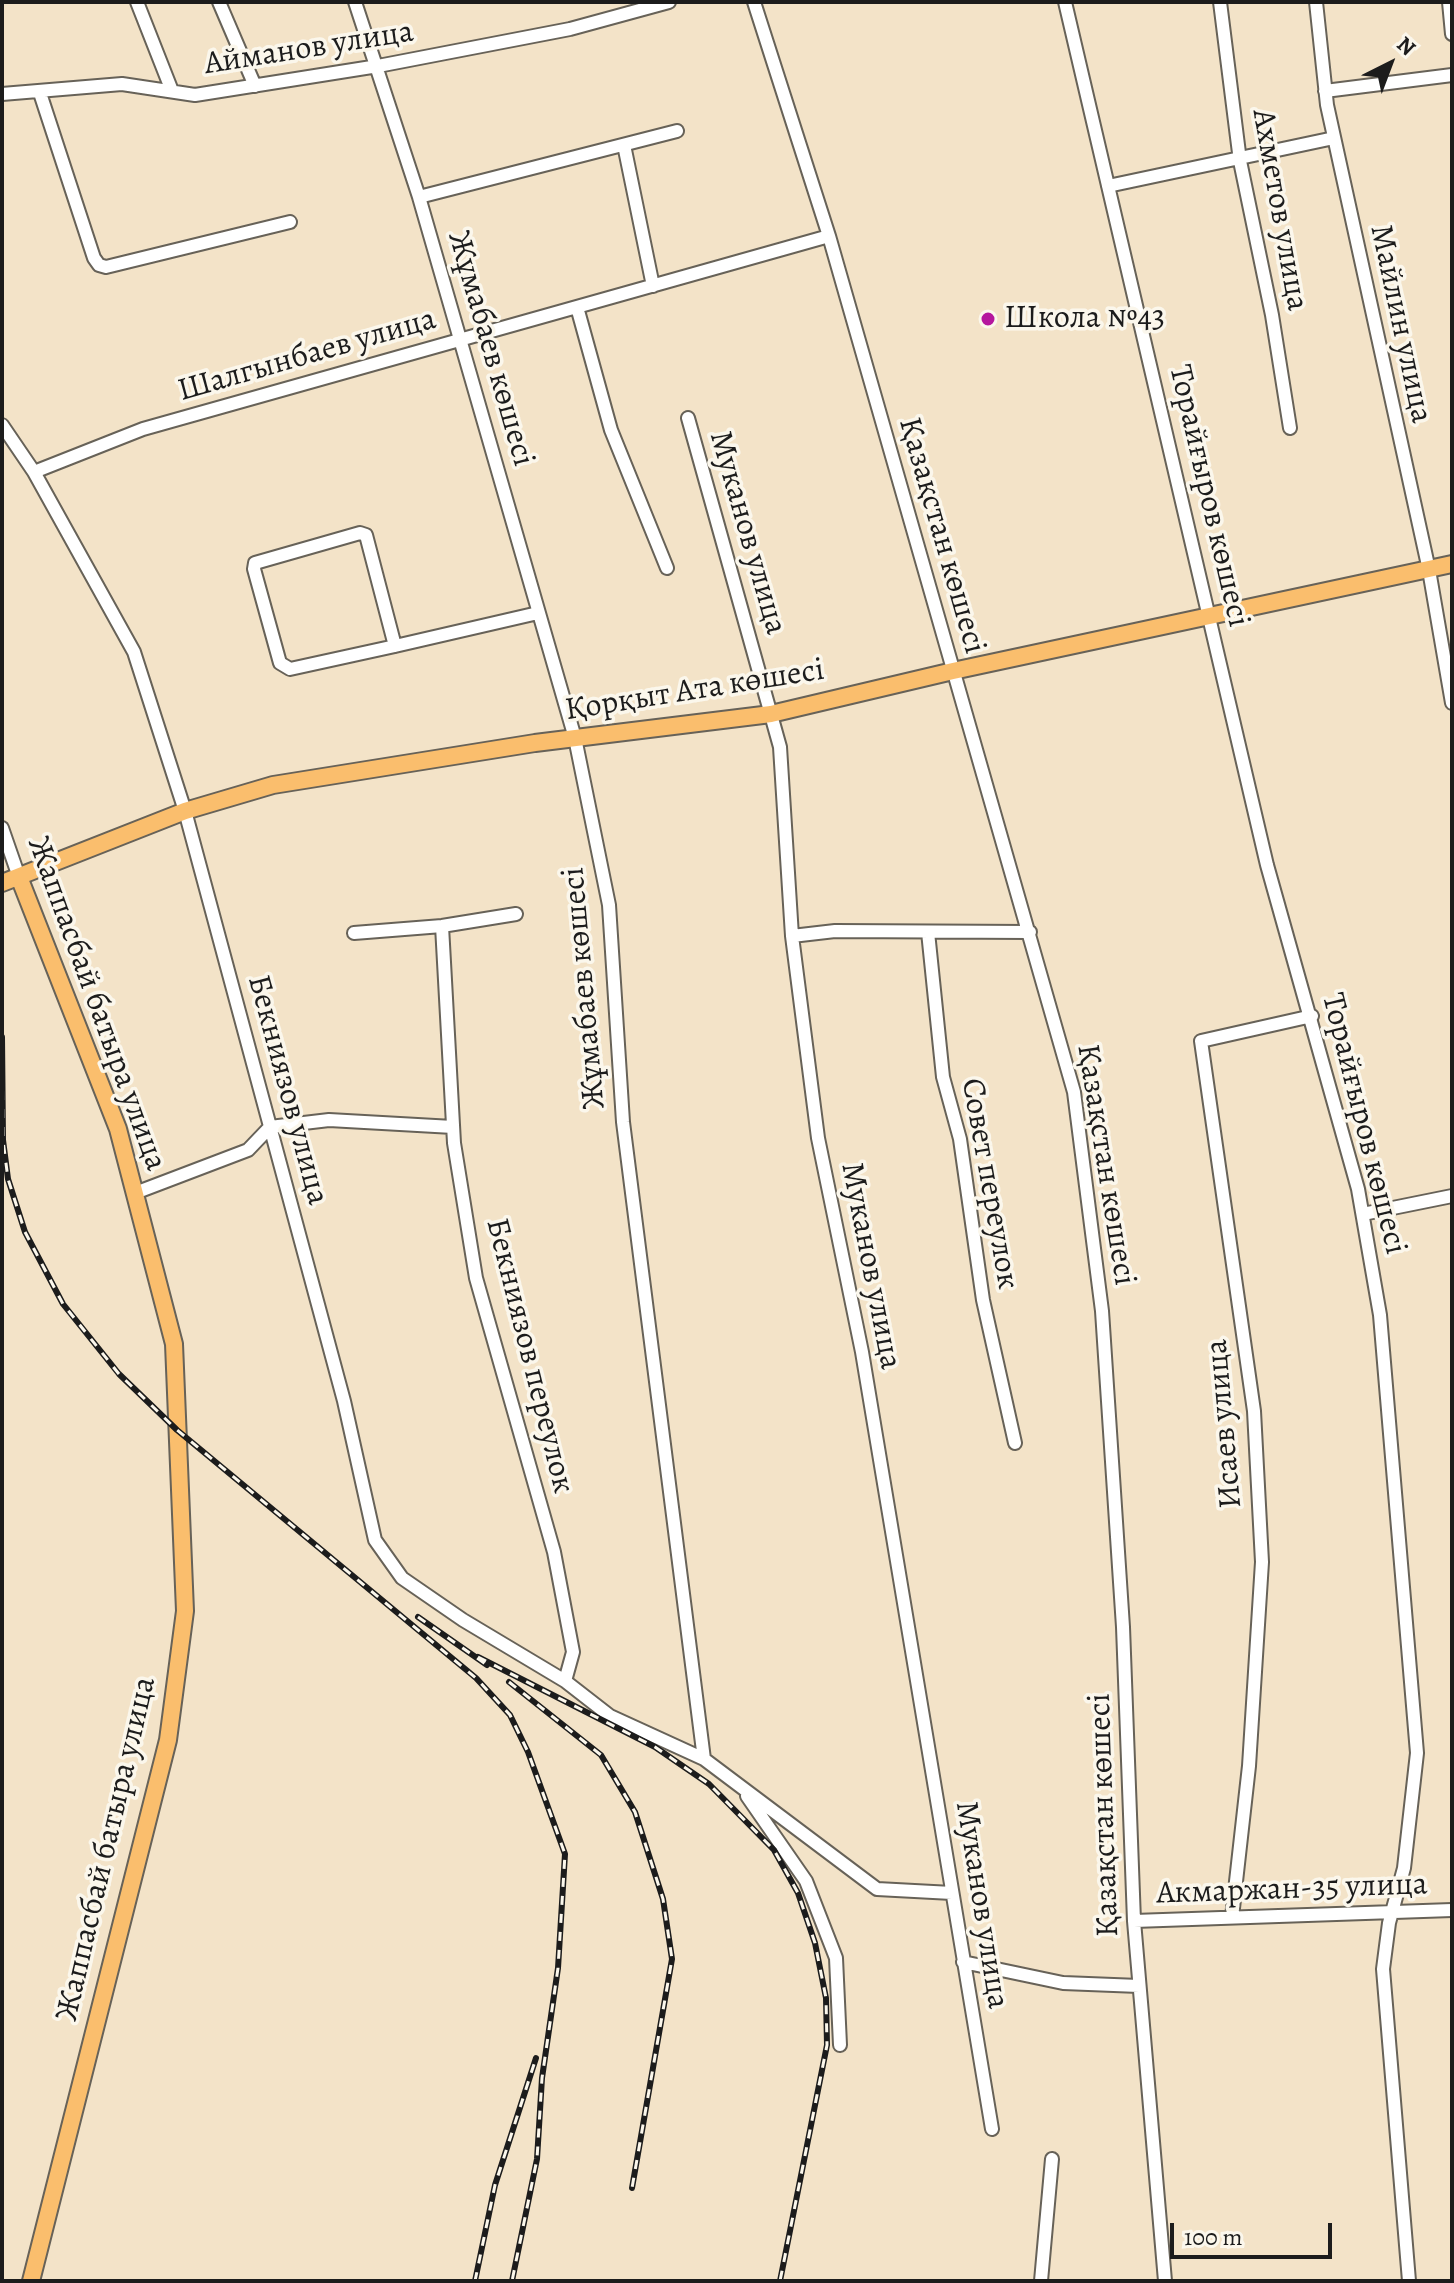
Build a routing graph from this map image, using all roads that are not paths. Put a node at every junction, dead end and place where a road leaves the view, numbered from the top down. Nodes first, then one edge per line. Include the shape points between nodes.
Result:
1 (137, 2) edge
2 (219, 2) edge
3 (355, 2) edge
4 (669, 2) edge
5 (754, 2) edge
6 (1065, 2) edge
7 (1220, 2) edge
8 (1316, 2) edge
9 (1449, 2) edge
10 (1452, 34) edge
11 (378, 66) junction
12 (1452, 75) edge
13 (255, 86) junction
14 (172, 91) junction
15 (1325, 91) junction
16 (40, 93) junction
17 (2, 94) edge
18 (677, 131) dead end
19 (1334, 138) junction
20 (624, 145) junction
21 (1240, 161) junction
22 (1108, 186) junction
23 (419, 197) junction
24 (290, 222) dead end
25 (829, 236) junction
26 (653, 286) junction
27 (577, 307) junction
28 (460, 340) junction
29 (688, 418) dead end
30 (2, 425) edge
31 (1290, 428) dead end
32 (34, 472) junction
33 (1452, 564) edge
34 (667, 568) dead end
35 (1429, 570) junction
36 (538, 613) junction
37 (1209, 617) junction
38 (395, 646) junction
39 (1449, 667) edge
40 (953, 671) junction
41 (1452, 703) edge
42 (771, 714) junction
43 (575, 738) junction
44 (185, 811) junction
45 (2, 828) edge
46 (19, 877) junction
47 (2, 883) edge
48 (516, 914) dead end
49 (442, 926) junction
50 (928, 932) junction
51 (1030, 932) junction
52 (354, 933) dead end
53 (792, 936) junction
54 (1312, 1016) junction
55 (270, 1127) junction
56 (453, 1127) junction
57 (135, 1193) junction
58 (1452, 1196) edge
59 (1363, 1214) junction
60 (1015, 1443) dead end
61 (565, 1681) junction
62 (704, 1759) junction
63 (740, 1786) junction
64 (952, 1893) junction
65 (1392, 1910) junction
66 (1452, 1910) edge
67 (1232, 1917) junction
68 (1134, 1921) junction
69 (963, 1962) junction
70 (1139, 1986) junction
71 (840, 2045) dead end
72 (992, 2129) dead end
73 (1052, 2159) dead end
74 (31, 2281) edge
75 (1041, 2281) edge
76 (1165, 2281) edge
77 (1409, 2281) edge

1 - 14 street
2 - 13 street
3 - 11 street, Жұмабаев көшесі
4 - 11 street, Айманов улица via 570,29
5 - 25 street, Қазақстан көшесі
6 - 22 street, Торайғыров көшесі
7 - 21 street, Ахметов улица
8 - 15 street, Майлин улица
9 - 10 street
11 - 13 street, Айманов улица
11 - 23 street, Жұмабаев көшесі
12 - 15 street
13 - 14 street, Айманов улица via 195,95
14 - 16 street, Айманов улица via 122,84
15 - 19 street, Майлин улица
16 - 17 street, Айманов улица
16 - 24 street via 99,265
18 - 20 street
19 - 21 street
19 - 35 street, Майлин улица
20 - 23 street
20 - 26 street
21 - 22 street
21 - 31 street, Ахметов улица
22 - 37 street, Торайғыров көшесі
23 - 28 street, Жұмабаев көшесі
25 - 26 street, Шалгынбаев улица
25 - 40 street, Қазақстан көшесі
26 - 27 street, Шалгынбаев улица
27 - 28 street, Шалгынбаев улица
27 - 34 street via 611,430
28 - 32 street, Шалгынбаев улица via 143,429
28 - 36 street, Жұмабаев көшесі
29 - 42 street, Муканов улица
30 - 32 street, Бекниязов улица
32 - 44 street, Бекниязов улица via 134,652
33 - 35 main road, Қорқыт Ата көшесі
35 - 37 main road, Қорқыт Ата көшесі
35 - 39 street, Майлин улица
36 - 38 street
36 - 43 street, Жұмабаев көшесі
37 - 40 main road, Қорқыт Ата көшесі
37 - 54 street, Торайғыров көшесі via 1267,865
38 - 38 street via 284,667 255,563 366,535
39 - 41 street, Майлин улица
40 - 42 main road, Қорқыт Ата көшесі
40 - 51 street, Қазақстан көшесі
42 - 43 main road, Қорқыт Ата көшесі
42 - 53 street, Муканов улица via 780,747
43 - 44 main road, Қорқыт Ата көшесі via 273,785
43 - 62 street, Жұмабаев көшесі via 609,905 623,1122
44 - 46 main road, Қорқыт Ата көшесі
44 - 55 street, Бекниязов улица
45 - 46 street, Жаппасбай батыра улица
46 - 47 main road, Қорқыт Ата көшесі
46 - 57 main road, Жаппасбай батыра улица via 118,1129
48 - 49 street
49 - 52 street
49 - 56 street, Бекниязов переулок
50 - 51 street
50 - 53 street
50 - 60 street, Совет переулок via 943,1077 960,1139 983,1300
51 - 68 street, Қазақстан көшесі via 1074,1092 1102,1311 1123,1627
53 - 64 street, Муканов улица via 818,1138 864,1367
54 - 59 street, Торайғыров көшесі
54 - 67 street, Исаев улица via 1201,1041 1254,1411 1262,1562 1249,1766
55 - 56 street via 329,1120
55 - 57 street via 248,1150
55 - 61 street, Бекниязов улица via 344,1401 375,1540 402,1578
56 - 61 street, Бекниязов переулок via 476,1278 554,1552 573,1652
57 - 74 main road, Жаппасбай батыра улица via 174,1344 185,1611 168,1740
58 - 59 street
59 - 65 street, Торайғыров көшесі via 1380,1315 1417,1753 1404,1868
61 - 62 street, Бекниязов улица via 610,1716
62 - 63 street, Бекниязов улица
63 - 64 street, Бекниязов улица via 877,1889
63 - 71 street via 806,1881 816,1906 836,1958
64 - 69 street, Муканов улица
65 - 66 street, Акмаржан-35 улица
65 - 67 street, Акмаржан-35 улица
65 - 77 street, Торайғыров көшесі via 1383,1969
67 - 68 street, Акмаржан-35 улица
68 - 70 street, Қазақстан көшесі
69 - 70 street via 1063,1983
69 - 72 street, Муканов улица
70 - 76 street, Қазақстан көшесі
73 - 75 street

